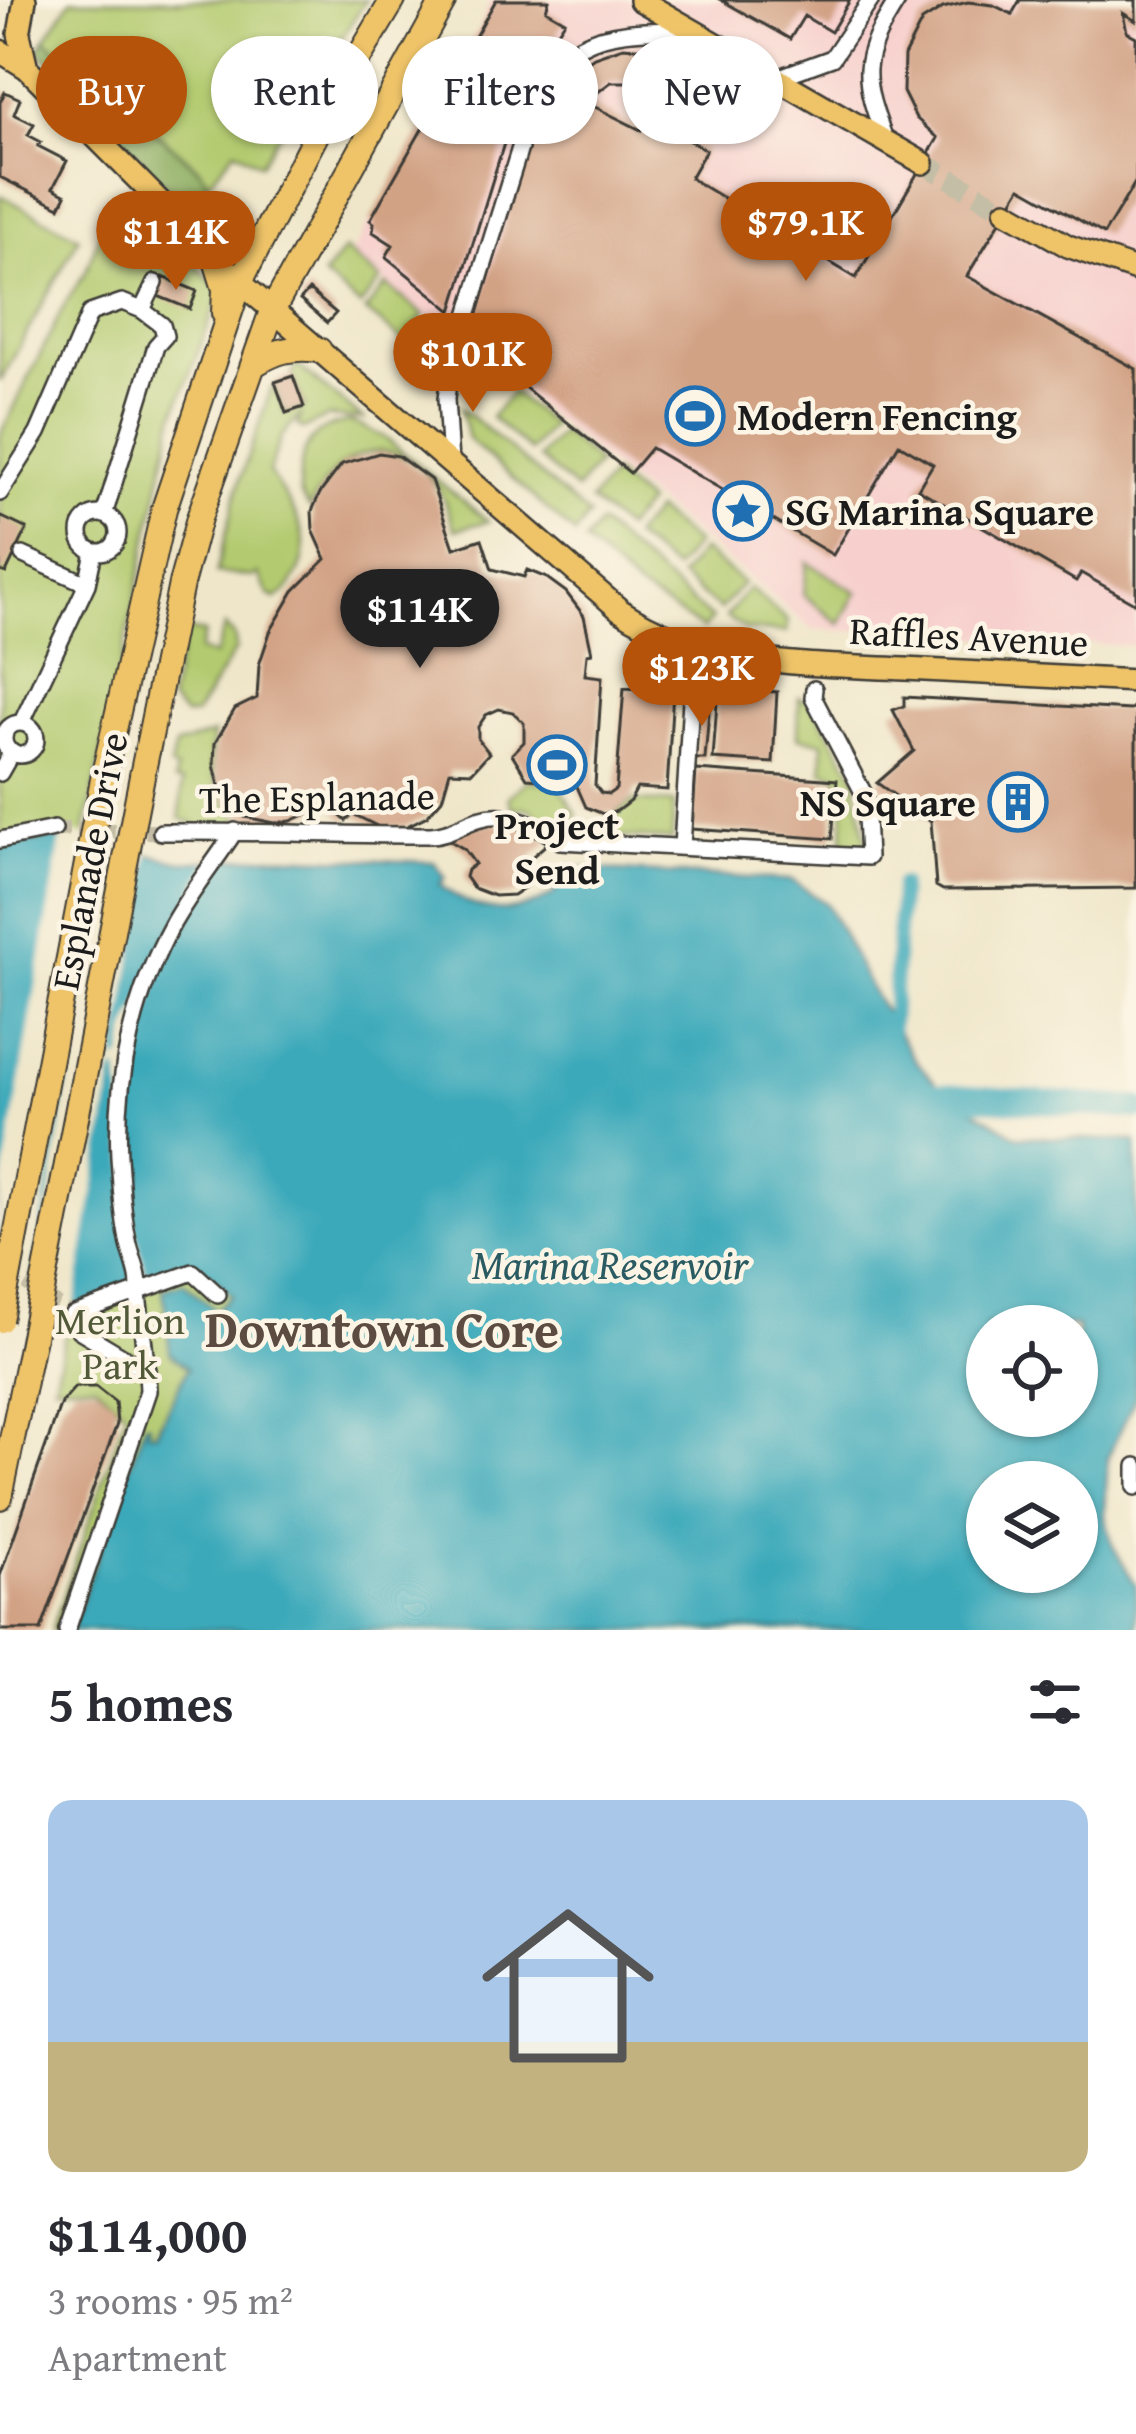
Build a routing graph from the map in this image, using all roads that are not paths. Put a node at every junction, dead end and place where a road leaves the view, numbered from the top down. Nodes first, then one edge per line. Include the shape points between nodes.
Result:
1 (24, 0) edge
2 (392, 0) edge
3 (444, 0) edge
4 (640, 0) edge
5 (871, 0) edge
6 (898, 0) edge
7 (0, 13) edge
8 (692, 31) junction
9 (701, 36) edge
10 (0, 51) edge
11 (27, 68) junction
12 (783, 76) edge
13 (783, 84) edge
14 (886, 142) junction
15 (923, 163) tunnel mouth
16 (1006, 211) tunnel mouth
17 (214, 257) junction
18 (1136, 270) edge
19 (240, 283) junction
20 (155, 284) dead end
21 (142, 310) junction
22 (272, 311) junction
23 (217, 350) junction
24 (319, 350) junction
25 (253, 365) junction
26 (450, 462) junction
27 (0, 493) edge
28 (104, 515) junction
29 (94, 552) junction
30 (23, 555) dead end
31 (87, 584) junction
32 (682, 670) dead end
33 (1136, 681) edge
34 (814, 689) dead end
35 (22, 722) junction
36 (3, 729) edge
37 (12, 752) junction
38 (0, 773) edge
39 (54, 829) tunnel mouth
40 (235, 831) junction
41 (161, 832) tunnel mouth
42 (0, 840) edge
43 (682, 847) junction
44 (139, 1288) junction
45 (218, 1295) dead end
46 (0, 1320) edge
47 (148, 1371) junction
48 (11, 1428) edge
49 (1136, 1466) edge
50 (1136, 1487) edge
51 (0, 1497) edge
52 (67, 1630) edge

1 - 7 main road
1 - 11 main road via 19,34
2 - 19 highway, Esplanade Drive
3 - 22 highway, Esplanade Drive
4 - 8 main road
5 - 12 street via 832,58
6 - 14 street via 866,65
8 - 9 main road
8 - 26 street via 614,33 575,49 537,95 448,376
10 - 11 main road, Raffles Avenue
11 - 17 main road, Raffles Avenue
13 - 14 main road
14 - 15 main road
16 - 18 main road via 1068,246
17 - 19 main road, Raffles Avenue
17 - 23 highway via 225,289
19 - 22 main road, Raffles Avenue
19 - 23 highway, Esplanade Drive
20 - 21 street
21 - 27 street via 122,302 90,314 38,433
21 - 28 street via 165,336
22 - 24 main road, Raffles Avenue
22 - 25 highway, Esplanade Drive
23 - 46 highway, Esplanade Drive, bridge via 159,527
24 - 25 highway via 276,351
24 - 26 main road, Raffles Avenue
25 - 48 highway, Esplanade Drive, bridge via 195,531
26 - 33 main road, Raffles Avenue via 620,610 674,640 779,663
28 - 29 street via 116,524 117,538
28 - 29 street via 89,517 80,530
29 - 31 street
30 - 31 street
31 - 35 street
32 - 43 street via 692,684
34 - 43 street, The Esplanade via 866,796 868,857
35 - 36 street
35 - 37 street via 37,741 30,752
36 - 37 street
37 - 38 street
39 - 42 street
40 - 41 street, The Esplanade
40 - 43 street, The Esplanade via 438,835 502,816 560,841
40 - 44 street via 173,922 131,1028 118,1150
44 - 45 street via 193,1272
44 - 47 street
44 - 47 street via 72,1315 79,1330
47 - 52 street via 144,1412
48 - 51 highway, Esplanade Drive
49 - 50 street

